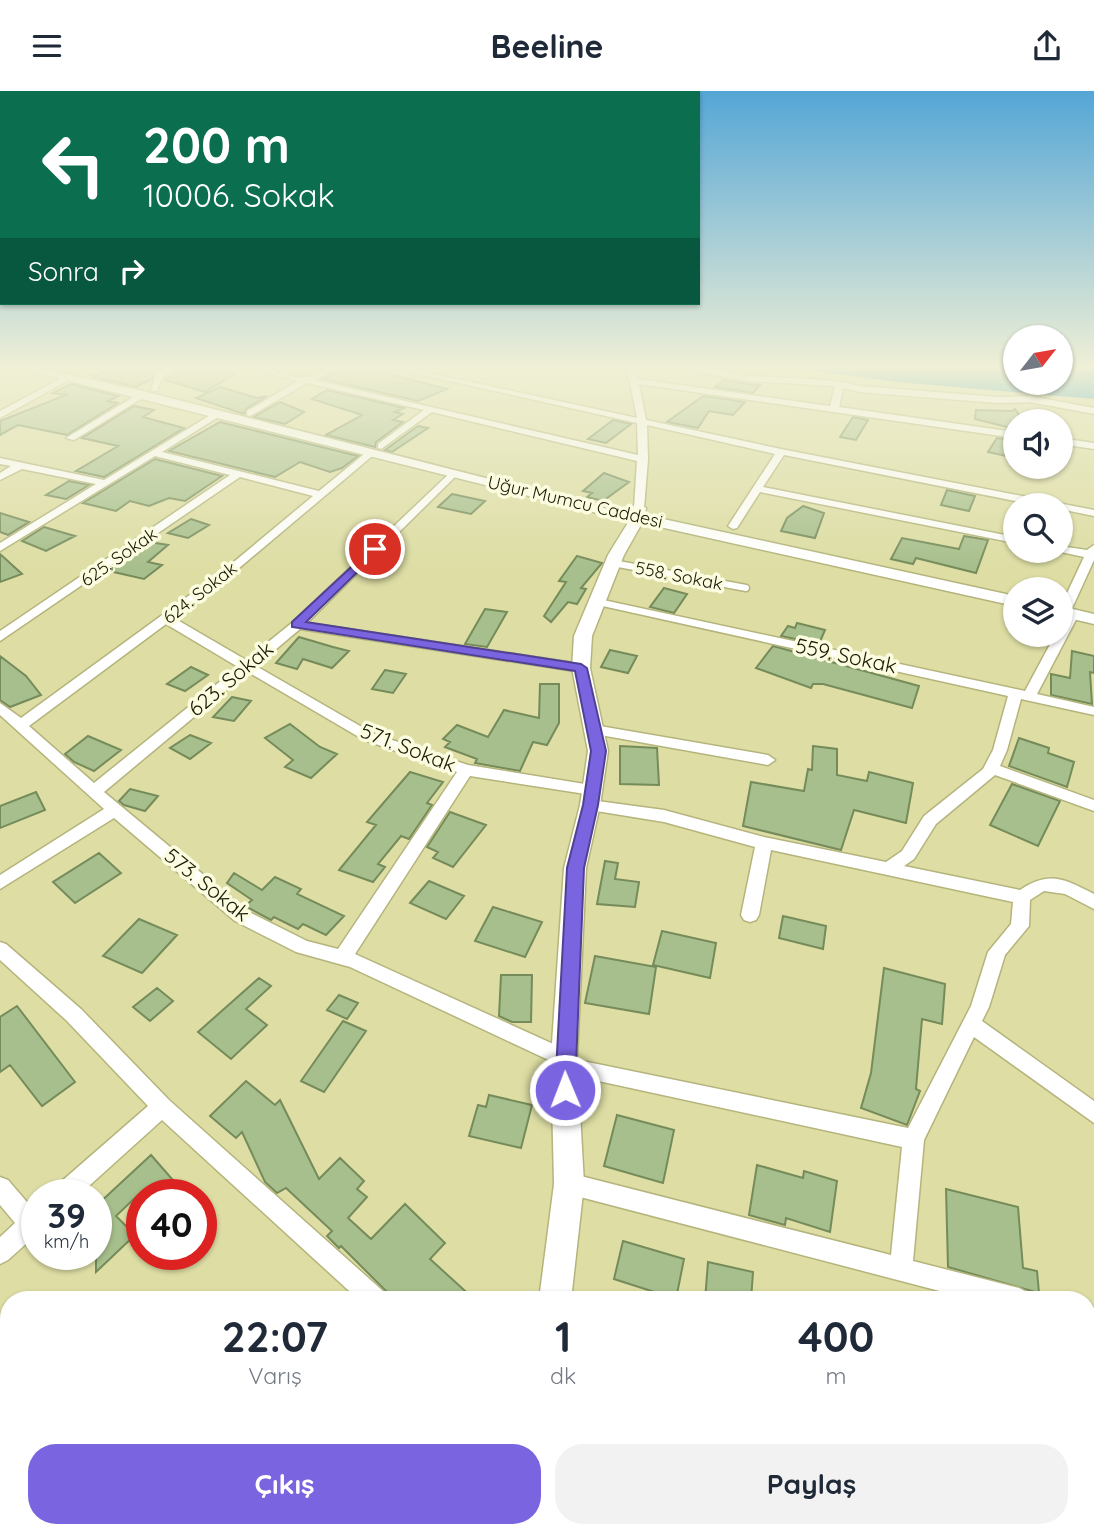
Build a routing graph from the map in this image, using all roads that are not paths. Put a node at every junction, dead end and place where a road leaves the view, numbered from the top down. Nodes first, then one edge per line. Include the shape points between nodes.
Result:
1 (78, 433) edge
2 (186, 433) edge
3 (306, 433) edge
4 (322, 433) edge
5 (399, 433) edge
6 (530, 433) edge
7 (642, 433) edge
8 (698, 433) edge
9 (71, 438) dead end
10 (1073, 443) edge
11 (1094, 446) edge
12 (377, 449) junction
13 (781, 452) junction
14 (154, 453) junction
15 (643, 459) junction
16 (0, 461) edge
17 (21, 465) junction
18 (453, 473) junction
19 (237, 475) junction
20 (0, 477) edge
21 (105, 483) junction
22 (758, 489) junction
23 (318, 494) junction
24 (1003, 495) edge
25 (1073, 509) edge
26 (639, 513) junction
27 (1094, 513) edge
28 (733, 526) junction
29 (1003, 538) edge
30 (0, 548) edge
31 (1073, 550) edge
32 (1093, 552) edge
33 (613, 563) junction
34 (746, 588) dead end
35 (1003, 589) edge
36 (1073, 592) edge
37 (1003, 598) edge
38 (598, 601) junction
39 (1073, 609) edge
40 (1094, 610) edge
41 (1073, 611) edge
42 (166, 619) junction
43 (1094, 619) edge
44 (297, 625) junction
45 (0, 637) edge
46 (1046, 647) edge
47 (246, 667) junction
48 (581, 668) junction
49 (1022, 696) junction
50 (0, 707) edge
51 (1094, 711) edge
52 (21, 725) junction
53 (594, 730) junction
54 (768, 760) dead end
55 (991, 768) junction
56 (466, 770) junction
57 (94, 792) junction
58 (592, 798) junction
59 (1094, 806) edge
60 (114, 810) junction
61 (764, 843) junction
62 (888, 870) junction
63 (0, 883) edge
64 (1022, 897) junction
65 (1094, 902) edge
66 (750, 915) dead end
67 (0, 949) edge
68 (342, 958) junction
69 (971, 1024) junction
70 (564, 1062) junction
71 (162, 1107) junction
72 (1094, 1113) edge
73 (913, 1139) junction
74 (81, 1179) edge
75 (569, 1184) junction
76 (0, 1188) edge
77 (21, 1209) edge
78 (21, 1233) edge
79 (0, 1252) edge
80 (901, 1268) junction
81 (366, 1291) edge
82 (556, 1291) edge
83 (987, 1291) edge

1 - 9 street
2 - 14 street
3 - 12 street, Uğur Mumcu Caddesi
4 - 12 street, Uğur Mumcu Caddesi
5 - 12 street, 624. Sokak
6 - 15 street
7 - 15 street
8 - 13 street
10 - 11 street
12 - 18 street, Uğur Mumcu Caddesi
12 - 23 street, 624. Sokak
12 - 26 street, Uğur Mumcu Caddesi
13 - 22 street
13 - 24 street
14 - 19 street
14 - 21 street
15 - 26 street
16 - 17 street
17 - 20 street
17 - 21 street
18 - 26 street, Uğur Mumcu Caddesi via 608,513
18 - 44 street, 623. Sokak
19 - 23 street
19 - 45 street, 625. Sokak
21 - 30 street
22 - 28 street
22 - 29 street
23 - 42 street, 624. Sokak
25 - 27 street
26 - 28 street, Uğur Mumcu Caddesi
26 - 33 street
26 - 37 street, Uğur Mumcu Caddesi
28 - 35 street, Uğur Mumcu Caddesi
31 - 32 street
32 - 36 street
33 - 34 lane, 558. Sokak
33 - 38 street
38 - 48 street via 583,636
38 - 49 street, 559. Sokak
39 - 40 street
41 - 43 street
42 - 47 street, 571. Sokak
42 - 52 street, 624. Sokak
44 - 47 street, 623. Sokak
44 - 48 street
46 - 49 street
47 - 56 street, 571. Sokak via 369,737
47 - 57 street, 623. Sokak
48 - 53 street
49 - 51 street, 559. Sokak
49 - 55 street
50 - 52 street, 573. Sokak
52 - 57 street, 573. Sokak
53 - 54 street
53 - 58 street via 598,751
55 - 59 street
55 - 62 street via 930,820 908,855
56 - 58 street, 571. Sokak
56 - 68 street
57 - 60 street, 573. Sokak
58 - 61 street, 571. Sokak
58 - 70 street via 575,868
60 - 63 street
60 - 68 street, 573. Sokak via 241,916 302,947
61 - 62 street, 571. Sokak
61 - 66 street
62 - 64 street, 571. Sokak
64 - 65 street via 1041,884 1068,888
64 - 69 street via 1020,926 997,952
67 - 71 street via 74,1015
68 - 70 street, 573. Sokak
69 - 72 street
69 - 73 street
70 - 73 street, 573. Sokak
70 - 75 street
71 - 74 street
71 - 81 street
73 - 80 street
75 - 80 street
75 - 82 street
76 - 77 street
78 - 79 street
80 - 83 street

